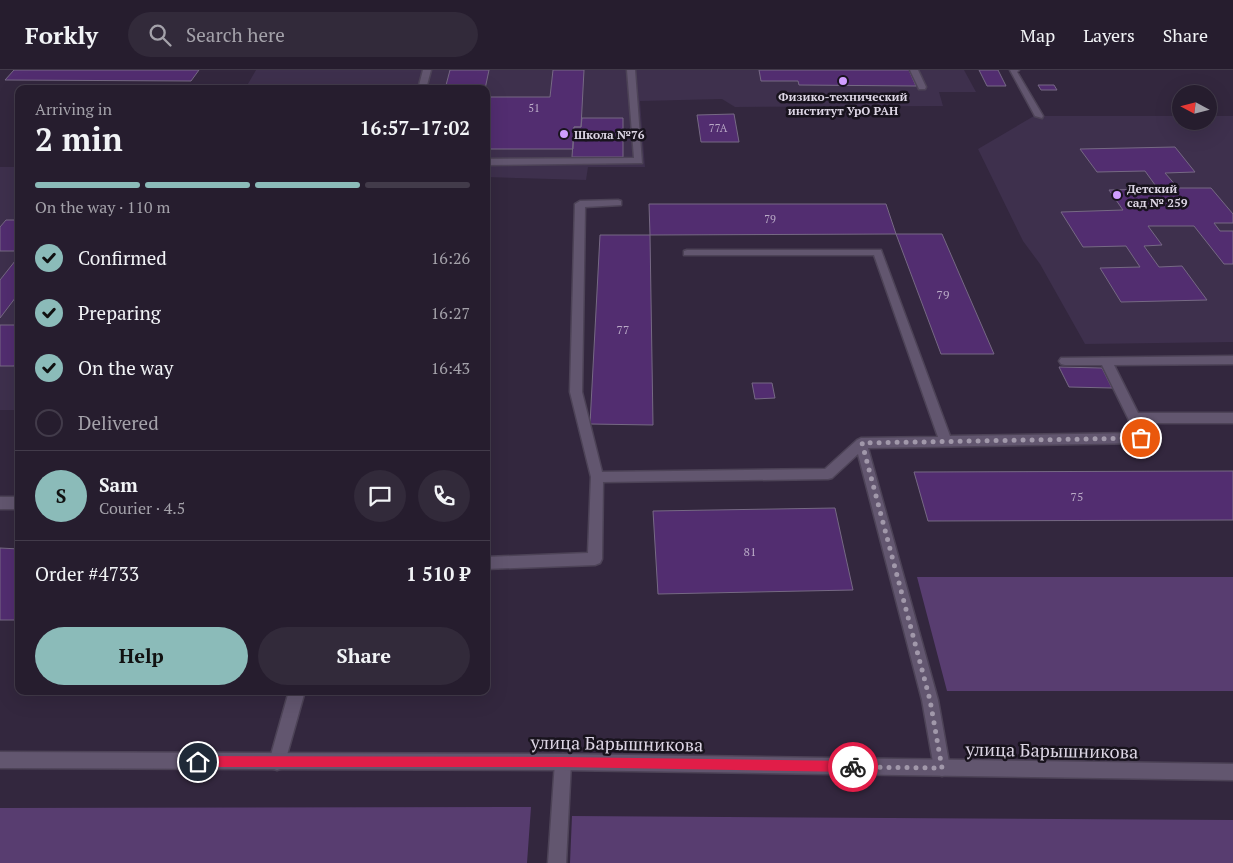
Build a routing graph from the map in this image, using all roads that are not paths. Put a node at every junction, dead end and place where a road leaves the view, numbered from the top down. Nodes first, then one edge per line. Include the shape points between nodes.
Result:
1 (427, 70) edge
2 (631, 70) edge
3 (914, 70) edge
4 (1015, 70) edge
5 (423, 85) edge
6 (922, 87) dead end
7 (1039, 116) dead end
8 (490, 162) edge
9 (618, 203) dead end
10 (687, 253) dead end
11 (1233, 360) edge
12 (1065, 361) dead end
13 (1106, 361) junction
14 (1134, 418) junction
15 (1233, 418) edge
16 (946, 442) junction
17 (862, 443) junction
18 (597, 477) junction
19 (0, 503) edge
20 (15, 503) edge
21 (490, 563) edge
22 (295, 695) edge
23 (0, 760) edge
24 (277, 762) junction
25 (563, 762) junction
26 (942, 768) junction
27 (1233, 772) edge
28 (557, 863) edge

1 - 5 street
2 - 8 street via 639,161
3 - 6 street
4 - 7 street
9 - 18 street via 580,204 576,392
10 - 16 street via 878,252
11 - 13 street
12 - 13 street
13 - 14 street
14 - 15 street
14 - 16 street via 1141,438
16 - 17 street
17 - 18 street via 828,474
17 - 26 street via 930,700
18 - 21 street via 595,559
19 - 20 street
22 - 24 street
23 - 24 street, улица Барышникова
24 - 25 street, улица Барышникова
25 - 26 street, улица Барышникова
25 - 28 street
26 - 27 street, улица Барышникова

